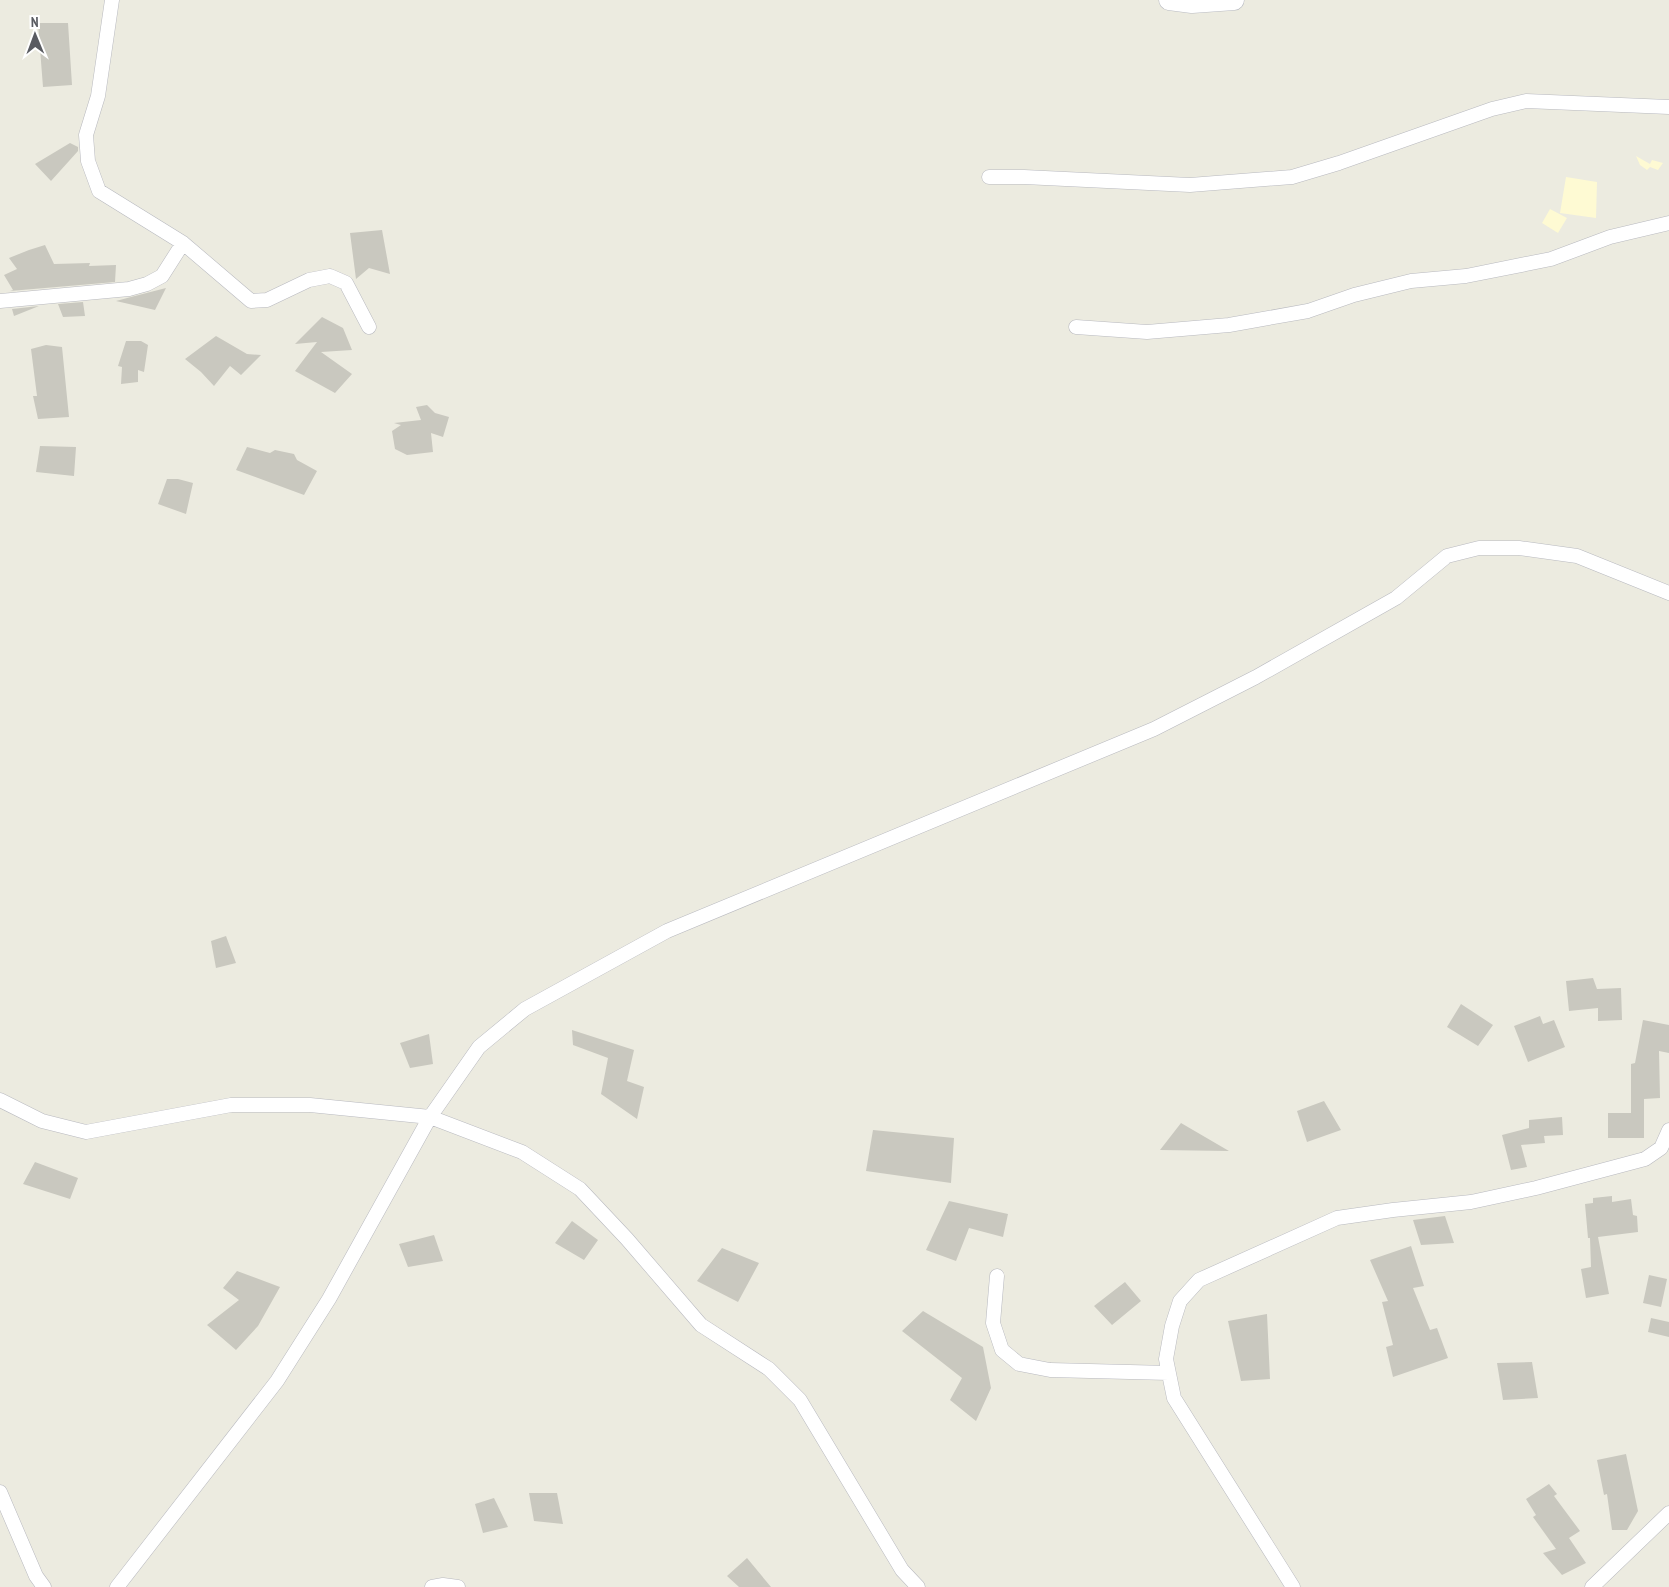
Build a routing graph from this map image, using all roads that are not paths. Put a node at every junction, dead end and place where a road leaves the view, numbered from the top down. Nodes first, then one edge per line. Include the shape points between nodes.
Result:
1 (112, 0) edge
2 (1169, 0) edge
3 (1234, 0) edge
4 (1669, 107) edge
5 (989, 177) dead end
6 (1669, 223) edge
7 (183, 243) junction
8 (0, 302) edge
9 (369, 327) dead end
10 (1076, 327) dead end
11 (1669, 593) edge
12 (0, 1100) edge
13 (430, 1117) junction
14 (1669, 1130) edge
15 (997, 1276) dead end
16 (1169, 1373) junction
17 (0, 1492) edge
18 (1669, 1513) edge
19 (44, 1587) edge
20 (117, 1587) edge
21 (432, 1587) edge
22 (458, 1587) edge
23 (918, 1587) edge
24 (1293, 1587) edge
25 (1592, 1587) edge

1 - 7 street via 98,96 86,135 88,162 99,191
2 - 3 street via 1192,3
4 - 5 street via 1526,101 1492,109 1292,177 1190,185
6 - 10 street via 1610,237 1551,259 1466,276 1411,282 1354,295 1308,311 1229,325 1147,332
7 - 8 street via 162,276 147,284 129,289
7 - 9 street via 251,301 267,300 310,280 330,276 346,283
11 - 13 street via 1577,556 1519,548 1479,548 1447,556 1396,598 1256,677 1154,729 666,931 525,1009 479,1047
12 - 13 street via 42,1122 86,1132 231,1105 310,1105
13 - 20 street via 330,1299 276,1381
13 - 23 street via 522,1152 580,1189 628,1239 701,1325 769,1369 800,1400 902,1570
14 - 16 street via 1661,1148 1645,1159 1471,1202 1337,1218 1199,1280 1180,1301 1166,1360
15 - 16 street via 993,1323 1002,1350 1020,1364 1050,1370
16 - 24 street via 1174,1398
17 - 19 street via 36,1576
18 - 25 street
21 - 22 street

